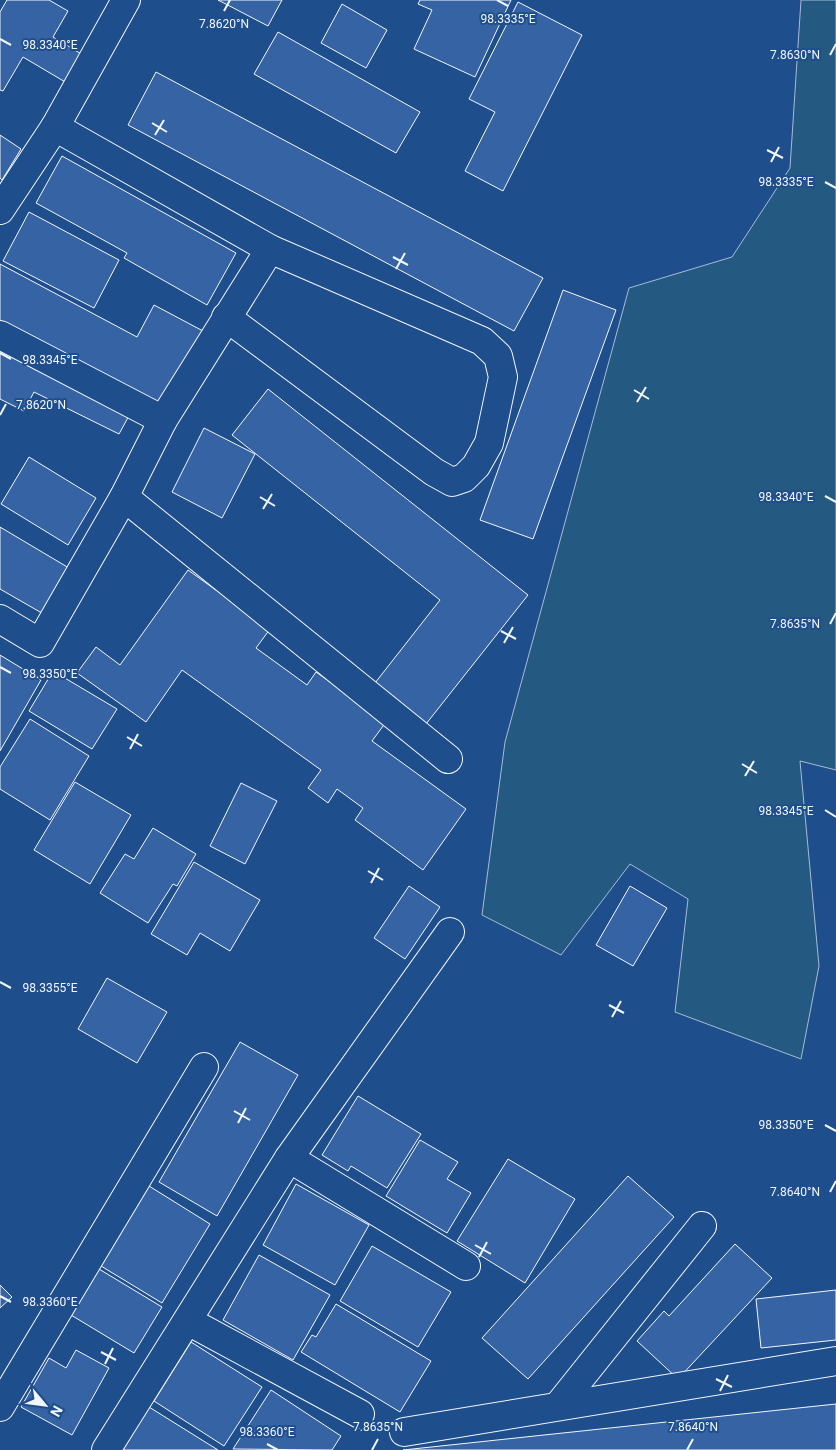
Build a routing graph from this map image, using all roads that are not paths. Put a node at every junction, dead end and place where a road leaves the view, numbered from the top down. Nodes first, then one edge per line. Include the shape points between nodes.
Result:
1 (126, 0) edge
2 (55, 127) junction
3 (0, 210) edge
4 (270, 249) junction
5 (226, 317) junction
6 (0, 335) edge
7 (162, 420) junction
8 (124, 496) junction
9 (0, 619) edge
10 (448, 759) dead end
11 (450, 932) dead end
12 (204, 1066) dead end
13 (289, 1158) junction
14 (702, 1226) dead end
15 (466, 1266) dead end
16 (188, 1321) junction
17 (836, 1361) edge
18 (558, 1406) junction
19 (0, 1407) edge
20 (360, 1414) dead end
21 (404, 1432) dead end
22 (106, 1450) edge

1 - 2 street
2 - 3 street
2 - 4 street
4 - 5 street
4 - 5 street via 482,341 498,356 503,377 489,443 476,466 464,478 452,482 434,472
5 - 7 street
6 - 7 street
7 - 8 street
8 - 9 street via 40,643
8 - 10 street
11 - 13 street
12 - 19 street
13 - 15 street
13 - 16 street
14 - 18 street
16 - 20 street
16 - 22 street
17 - 18 street
18 - 21 street

